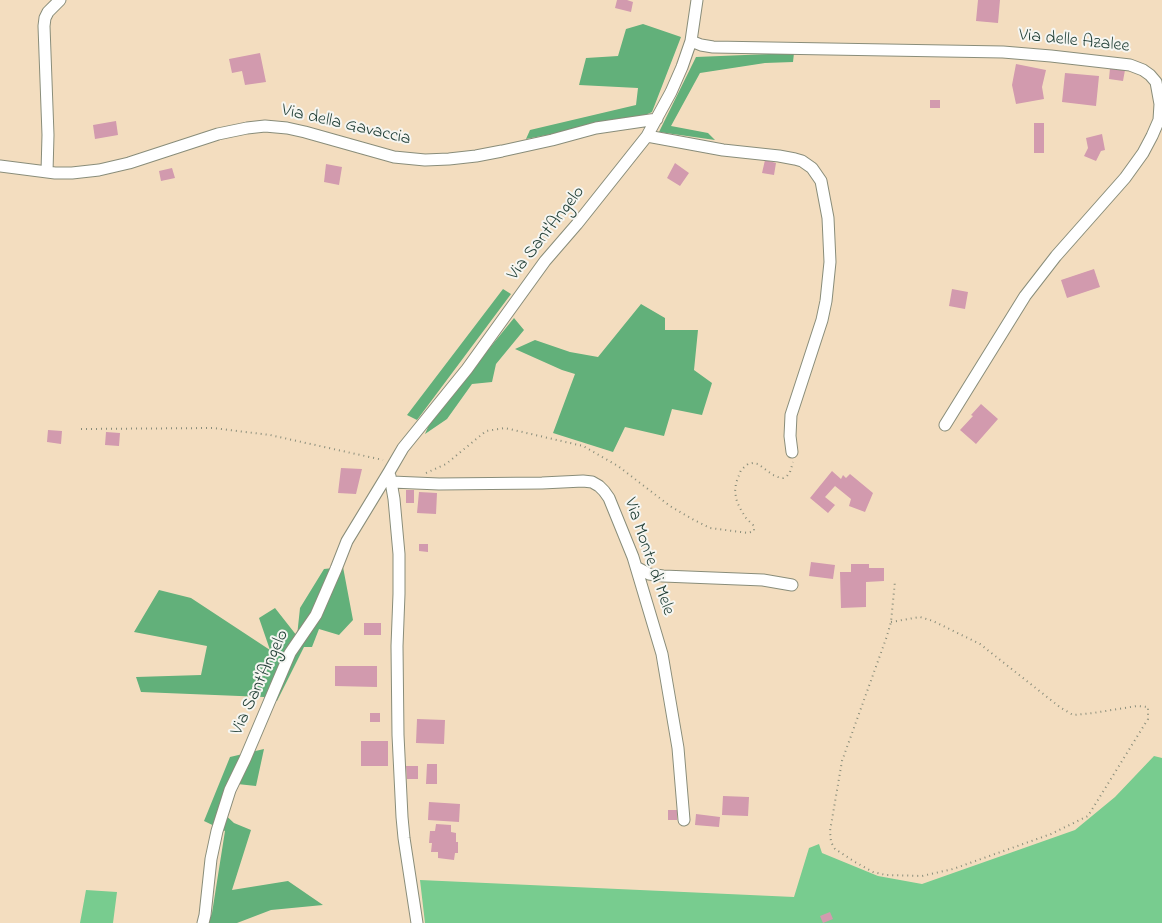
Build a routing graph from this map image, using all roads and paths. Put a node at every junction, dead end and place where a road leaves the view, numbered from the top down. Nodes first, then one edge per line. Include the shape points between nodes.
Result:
1 (60, 0) edge
2 (697, 0) edge
3 (691, 41) junction
4 (656, 119) junction
5 (1160, 126) edge
6 (646, 136) junction
7 (0, 166) edge
8 (47, 172) junction
9 (945, 425) dead end
10 (81, 429) dead end
11 (792, 452) joint
12 (392, 472) junction
13 (421, 475) dead end
14 (636, 567) junction
15 (895, 581) dead end
16 (792, 585) dead end
17 (891, 622) junction
18 (684, 820) dead end
19 (203, 923) edge
20 (417, 923) edge

1 - 8 street via 48,12 44,26
2 - 3 street, Via Sant'Angelo
3 - 4 street, Via Sant'Angelo
3 - 5 street, Via delle Azalee via 713,47 1003,52 1126,64 1143,70 1156,82
4 - 6 street, Via Sant'Angelo
4 - 8 street, Via della Gavaccia via 596,128 476,156 425,160 385,155 287,128 255,127 218,134 108,169
5 - 9 street, Via delle Azalee via 1135,165 1025,296
6 - 11 street via 795,159 812,168 821,181 828,218 830,262 826,301 791,415
6 - 12 street, Via Sant'Angelo via 545,261 467,369 403,448
7 - 8 street, Via della Gavaccia
10 - 12 path via 213,428 270,435
11 - 13 path via 792,468 783,478 753,463 741,470 735,492 741,510 754,525 754,531 748,533 710,528 694,520 618,466 583,446 505,428 486,431 446,464
12 - 14 street, Via Monte di Mele via 440,484 592,482 609,498
12 - 19 street, Via Sant'Angelo via 346,541 316,615 290,653 230,790 211,859
12 - 20 street via 399,554 397,646 402,817
14 - 16 street via 649,574 663,576 763,580
14 - 18 street, Via Monte di Mele via 667,680 678,748
15 - 17 path
17 - 17 path via 920,617 980,644 1073,715 1137,706 1148,708 1148,719 1088,816 1051,834 971,863 922,876 873,872 835,849 830,831 842,761

